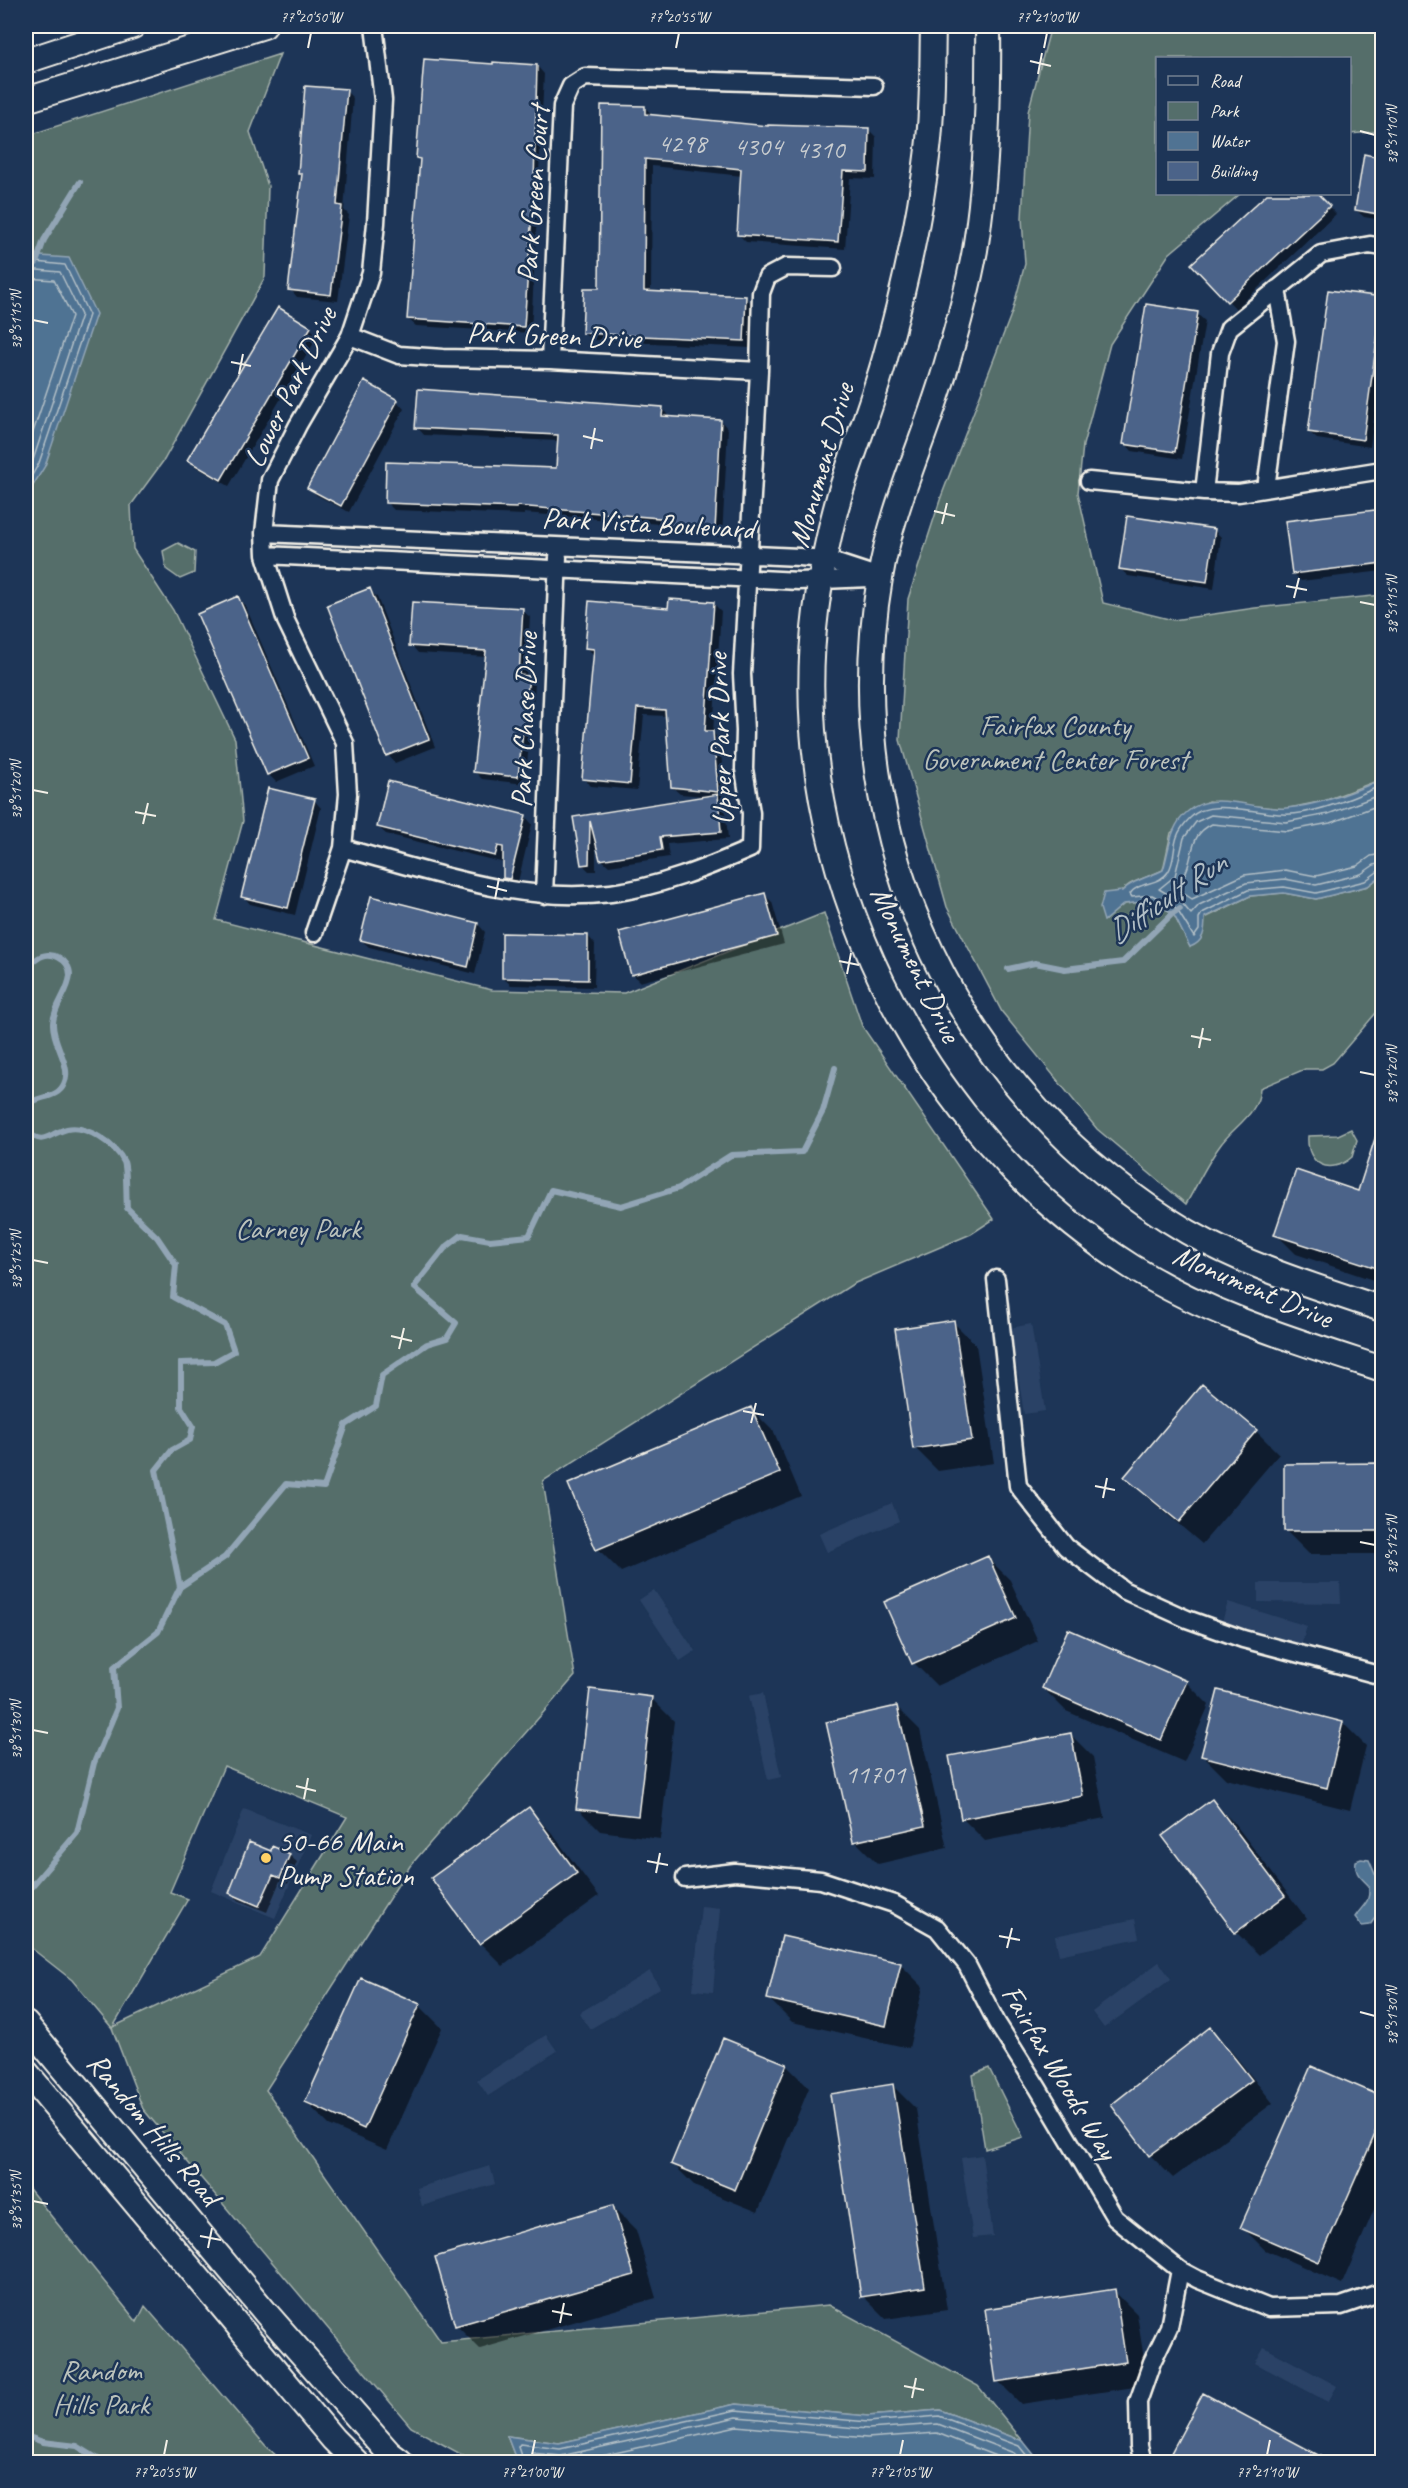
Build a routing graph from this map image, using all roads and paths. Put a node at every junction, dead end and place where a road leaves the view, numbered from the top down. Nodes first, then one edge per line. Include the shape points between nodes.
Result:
1 (133, 26) edge
2 (264, 26) edge
3 (374, 26) edge
4 (933, 26) edge
5 (988, 26) edge
6 (26, 61) edge
7 (874, 86) dead end
8 (26, 100) edge
9 (1383, 247) edge
10 (833, 268) dead end
11 (1277, 289) junction
12 (350, 336) junction
13 (550, 360) junction
14 (759, 370) junction
15 (1383, 470) edge
16 (1089, 481) dead end
17 (1266, 488) junction
18 (1203, 492) junction
19 (264, 533) junction
20 (558, 546) junction
21 (265, 555) junction
22 (750, 555) junction
23 (558, 569) junction
24 (823, 571) junction
25 (880, 577) junction
26 (748, 578) junction
27 (342, 848) junction
28 (544, 895) junction
29 (314, 933) dead end
30 (996, 1279) dead end
31 (1383, 1309) edge
32 (1383, 1369) edge
33 (1383, 1676) edge
34 (685, 1878) dead end
35 (26, 2024) edge
36 (26, 2072) edge
37 (1180, 2270) junction
38 (1383, 2292) edge
39 (356, 2463) edge
40 (401, 2463) edge
41 (1143, 2463) edge

1 - 6 main road
2 - 8 main road
3 - 12 street, Lower Park Drive via 383,100 376,223 371,273
4 - 24 main road, Monument Drive via 929,143 920,214 887,354 832,521
5 - 25 main road, Monument Drive via 987,142 974,255 948,363 892,528
7 - 13 street, Park Green Court via 585,77 572,86 561,106
9 - 11 street via 1370,245 1321,254
10 - 14 street, Upper Park Drive via 786,267 767,277 761,293
11 - 17 street via 1286,342
11 - 18 street via 1229,328 1220,353
12 - 13 street, Park Green Drive via 399,355
12 - 19 street, Lower Park Drive via 270,480
13 - 14 street, Park Green Drive
14 - 22 street, Upper Park Drive
15 - 17 street
16 - 18 street
17 - 18 street via 1239,493
19 - 20 street, Park Vista Boulevard
19 - 21 street, Lower Park Drive
20 - 22 street, Park Vista Boulevard
20 - 23 street, Park Chase Drive
21 - 23 street, Park Vista Boulevard
21 - 27 street, Lower Park Drive via 286,621 345,743 348,794
22 - 24 street, Park Vista Boulevard
22 - 26 street, Upper Park Drive
23 - 26 street, Park Vista Boulevard
23 - 28 street, Park Chase Drive
24 - 25 street, Park Vista Boulevard
24 - 26 street, Park Vista Boulevard
24 - 32 main road, Monument Drive via 815,624 813,695 820,786 830,838 845,892 874,965 911,1034 952,1096 1038,1195 1134,1268 1228,1316
25 - 31 main road, Monument Drive via 873,636 873,743 878,788 892,847 930,950 966,1017 996,1061 1030,1104 1074,1148 1156,1212 1244,1260
26 - 28 street, Upper Park Drive via 742,674 750,849 692,874 612,893
27 - 28 street, Upper Park Drive via 486,888
27 - 29 street, Lower Park Drive
30 - 33 street via 1018,1486 1066,1547 1123,1590 1187,1619 1243,1639
34 - 37 street, Fairfax Woods Way via 735,1872 821,1880 894,1904 937,1928 967,1965 997,2023 1115,2218
35 - 40 main road, Random Hills Road via 266,2313
36 - 39 main road, Random Hills Road
37 - 38 street, Fairfax Woods Way via 1269,2308 1341,2306
37 - 41 street via 1169,2326 1138,2402

